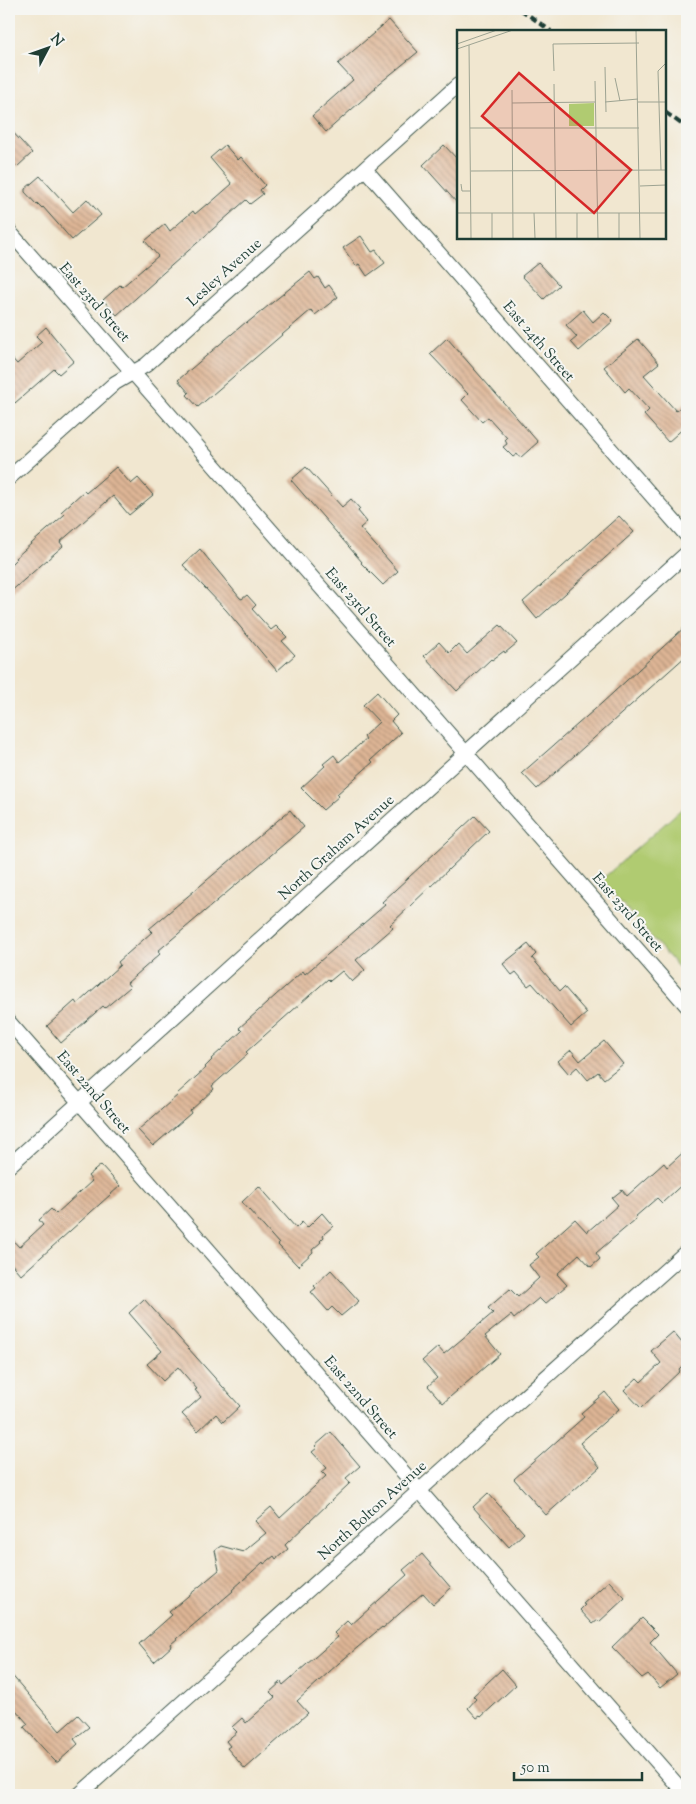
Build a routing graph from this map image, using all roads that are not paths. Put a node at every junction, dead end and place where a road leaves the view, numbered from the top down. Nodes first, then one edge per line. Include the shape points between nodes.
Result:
1 (457, 86) edge
2 (365, 169) junction
3 (9, 231) edge
4 (132, 372) junction
5 (9, 478) edge
6 (687, 536) edge
7 (687, 554) edge
8 (466, 754) junction
9 (687, 1006) edge
10 (9, 1022) edge
11 (79, 1102) junction
12 (9, 1166) edge
13 (687, 1251) edge
14 (419, 1491) junction
15 (79, 1795) edge
16 (686, 1795) edge

1 - 2 street, Lesley Avenue
2 - 4 street, Lesley Avenue via 146,365
2 - 6 street, East 24th Street
3 - 4 street, East 23rd Street
4 - 5 street, Lesley Avenue via 115,383
4 - 8 street, East 23rd Street
7 - 8 street, North Graham Avenue
8 - 9 street, East 23rd Street
8 - 11 street, North Graham Avenue
10 - 11 street, East 22nd Street
11 - 12 street, North Graham Avenue
11 - 14 street, East 22nd Street
13 - 14 street, North Bolton Avenue
14 - 15 street, North Bolton Avenue
14 - 16 street, East 22nd Street

